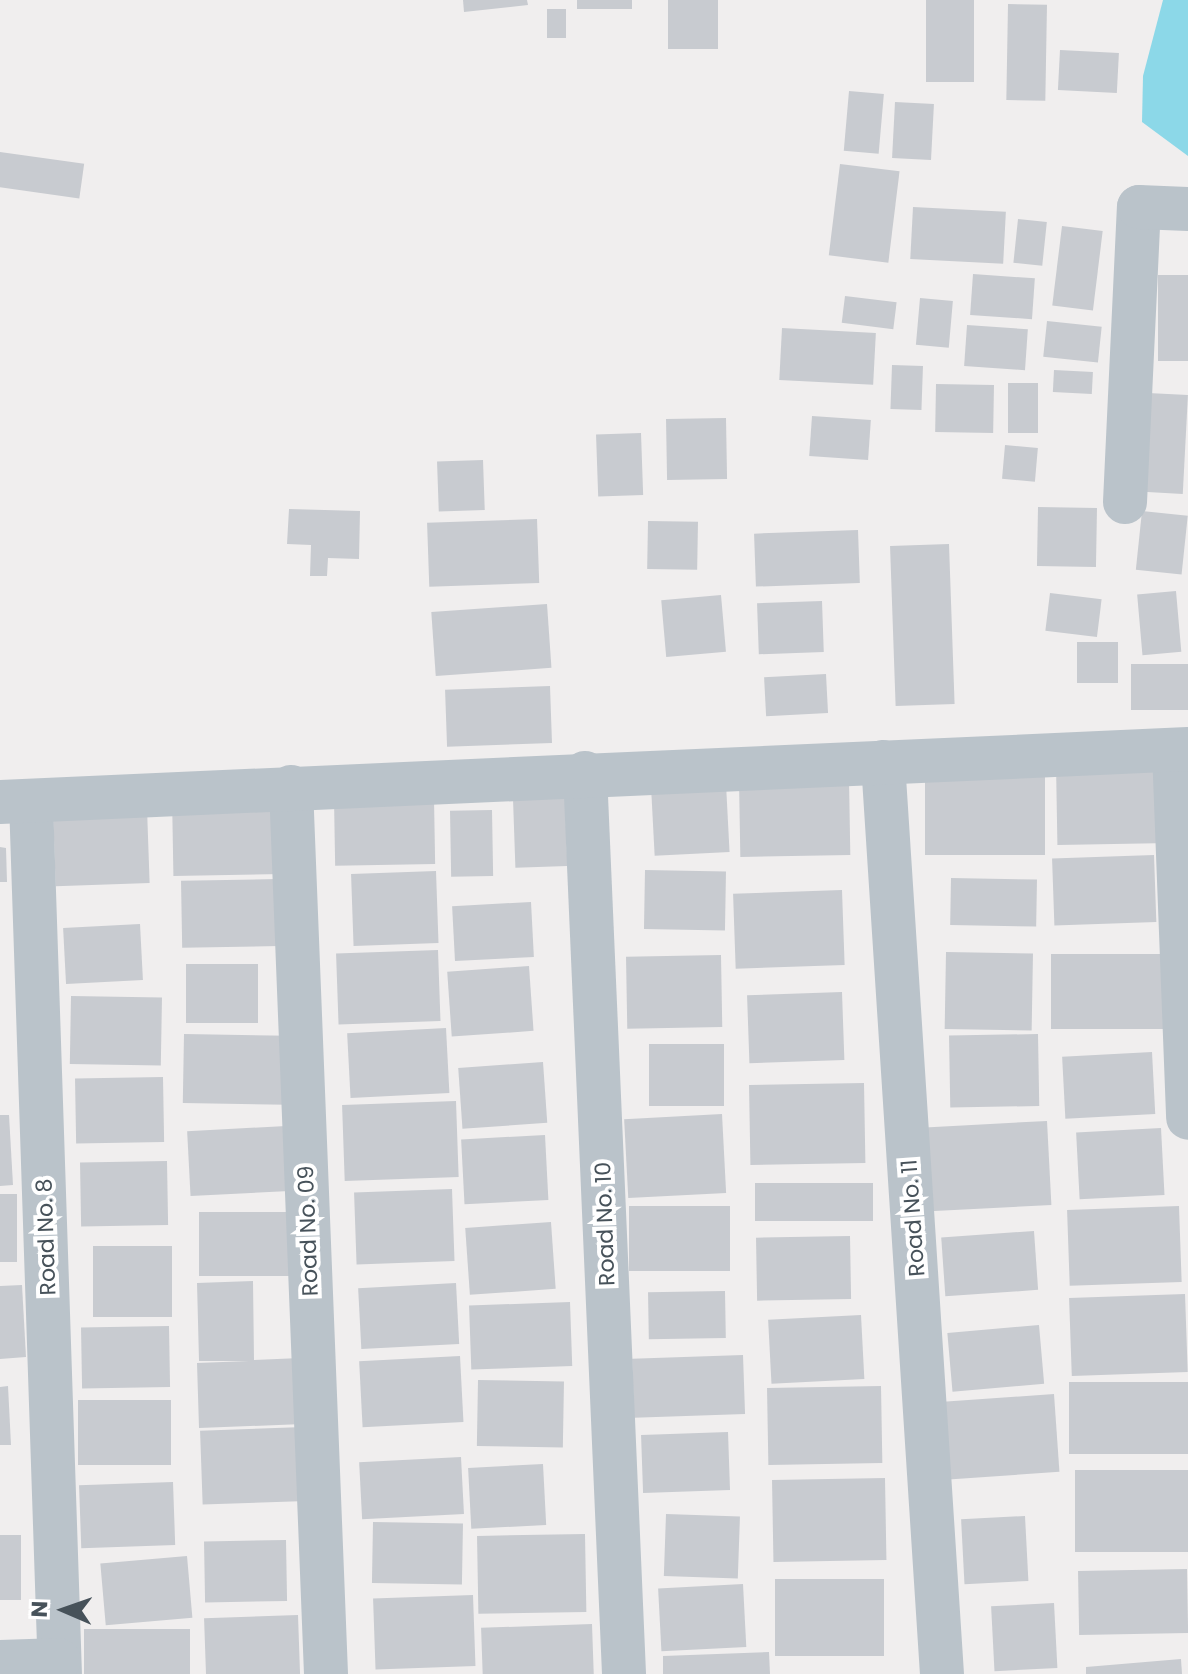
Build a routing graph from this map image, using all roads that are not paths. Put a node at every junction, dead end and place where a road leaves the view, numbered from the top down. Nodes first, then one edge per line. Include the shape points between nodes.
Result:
1 (1188, 209) edge
2 (1125, 502) dead end
3 (1181, 750) edge
4 (883, 762) junction
5 (585, 773) junction
6 (291, 787) junction
7 (16, 801) edge
8 (1188, 1118) edge
9 (0, 1662) edge
10 (60, 1667) edge
11 (326, 1674) edge
12 (624, 1674) edge
13 (942, 1674) edge

1 - 2 street via 1139,207
3 - 4 street
3 - 8 street
4 - 5 street
4 - 13 street, Road No. 11
5 - 6 street
5 - 12 street, Road No. 10
6 - 7 street
6 - 11 street, Road No. 09
7 - 10 street, Road No. 8
9 - 10 street

